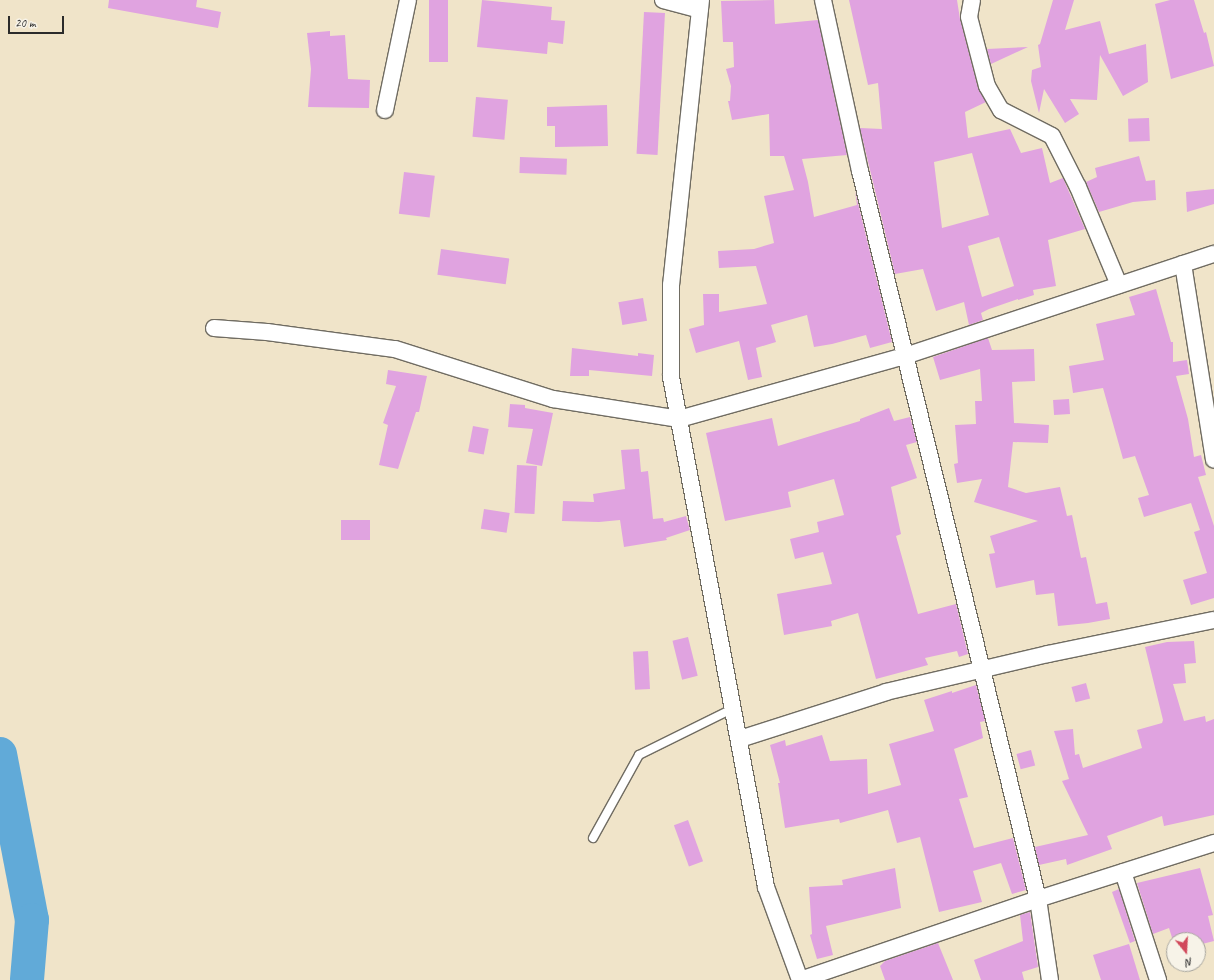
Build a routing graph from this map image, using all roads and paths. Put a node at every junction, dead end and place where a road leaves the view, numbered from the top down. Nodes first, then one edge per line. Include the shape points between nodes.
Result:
1 (408, 0) edge
2 (663, 0) edge
3 (823, 0) edge
4 (972, 0) edge
5 (700, 5) edge
6 (385, 110) dead end
7 (1214, 254) edge
8 (1183, 264) junction
9 (1119, 285) junction
10 (214, 328) dead end
11 (905, 356) junction
12 (1208, 383) edge
13 (679, 419) junction
14 (1214, 460) edge
15 (1214, 620) edge
16 (981, 670) junction
17 (734, 708) junction
18 (740, 739) junction
19 (593, 838) dead end
20 (1214, 843) edge
21 (1123, 872) junction
22 (1038, 899) junction
23 (800, 980) edge
24 (1050, 980) edge
25 (1158, 980) edge

1 - 6 street
2 - 5 street
3 - 11 street via 860,171
4 - 9 street via 969,17 987,86 1002,110 1052,136 1078,187
5 - 13 street via 671,285 671,377
7 - 8 street
8 - 9 street
8 - 12 street
9 - 11 street
10 - 13 street via 267,332 394,349 553,399
11 - 13 street
11 - 16 street
12 - 14 street
13 - 17 street
15 - 16 street
16 - 18 street via 886,692
16 - 22 street
17 - 18 street
17 - 19 lane via 639,754
18 - 23 street via 766,886
20 - 21 street
21 - 22 street
21 - 25 street
22 - 23 street
22 - 24 street

